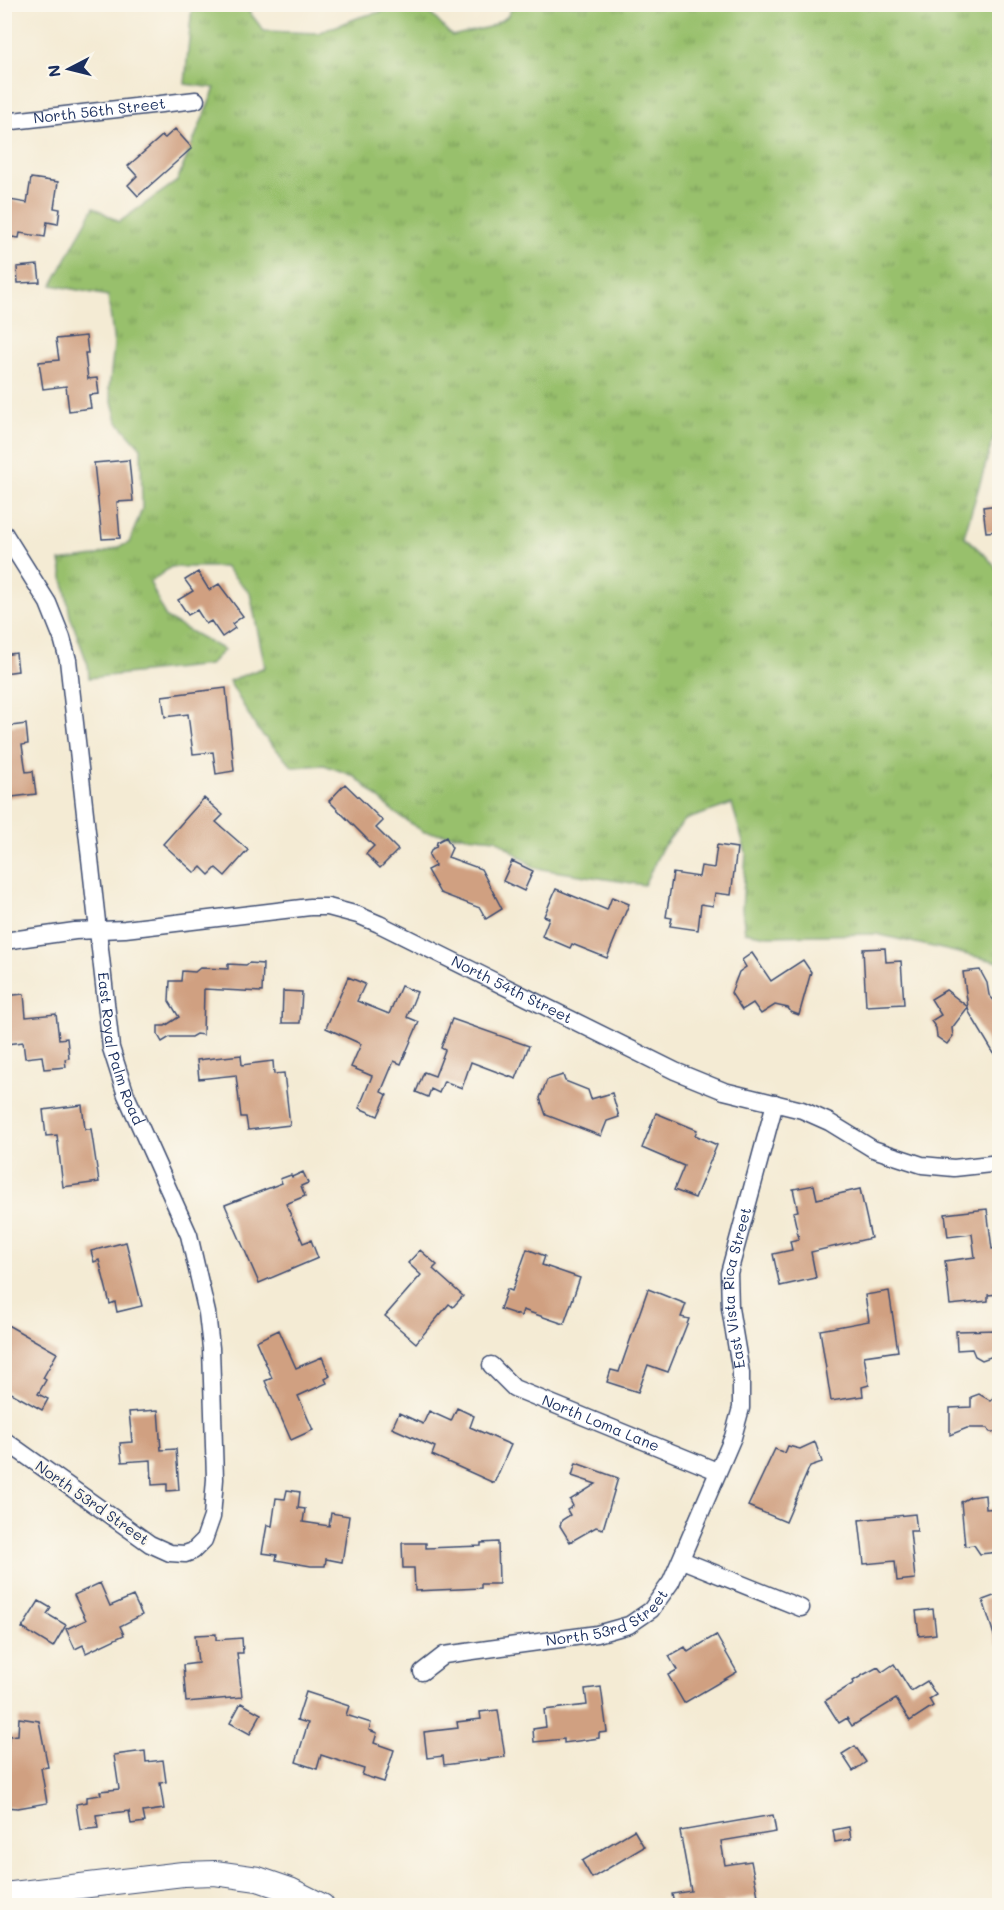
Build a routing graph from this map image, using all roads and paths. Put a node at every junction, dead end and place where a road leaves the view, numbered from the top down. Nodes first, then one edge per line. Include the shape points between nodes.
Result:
1 (195, 100) dead end
2 (4, 122) edge
3 (4, 533) edge
4 (98, 930) junction
5 (4, 941) edge
6 (775, 1103) junction
7 (999, 1163) edge
8 (491, 1365) dead end
9 (4, 1440) edge
10 (717, 1471) junction
11 (185, 1554) joint
12 (682, 1560) junction
13 (801, 1608) dead end
14 (422, 1672) dead end
15 (4, 1895) edge
16 (322, 1905) edge

1 - 2 street, North 56th Street
3 - 4 street, East Royal Palm Road via 48,603 68,660
4 - 5 street, North 54th Street
4 - 6 street, North 54th Street via 328,906 379,924 675,1071 724,1091
4 - 11 street, East Royal Palm Road via 111,1048 119,1076 189,1235 207,1313 212,1366 212,1516 204,1540
6 - 7 street, North 54th Street via 829,1122 873,1149 922,1165 954,1168
6 - 10 street, East Vista Rica Street via 729,1273 730,1308 741,1373 741,1408
8 - 10 street, North Loma Lane via 514,1388
9 - 11 street, North 53rd Street via 150,1544 170,1553
10 - 12 street, North 53rd Street
12 - 13 street
12 - 14 street, North 53rd Street via 651,1610 629,1624 597,1634 444,1655
15 - 16 street via 215,1873 258,1879

